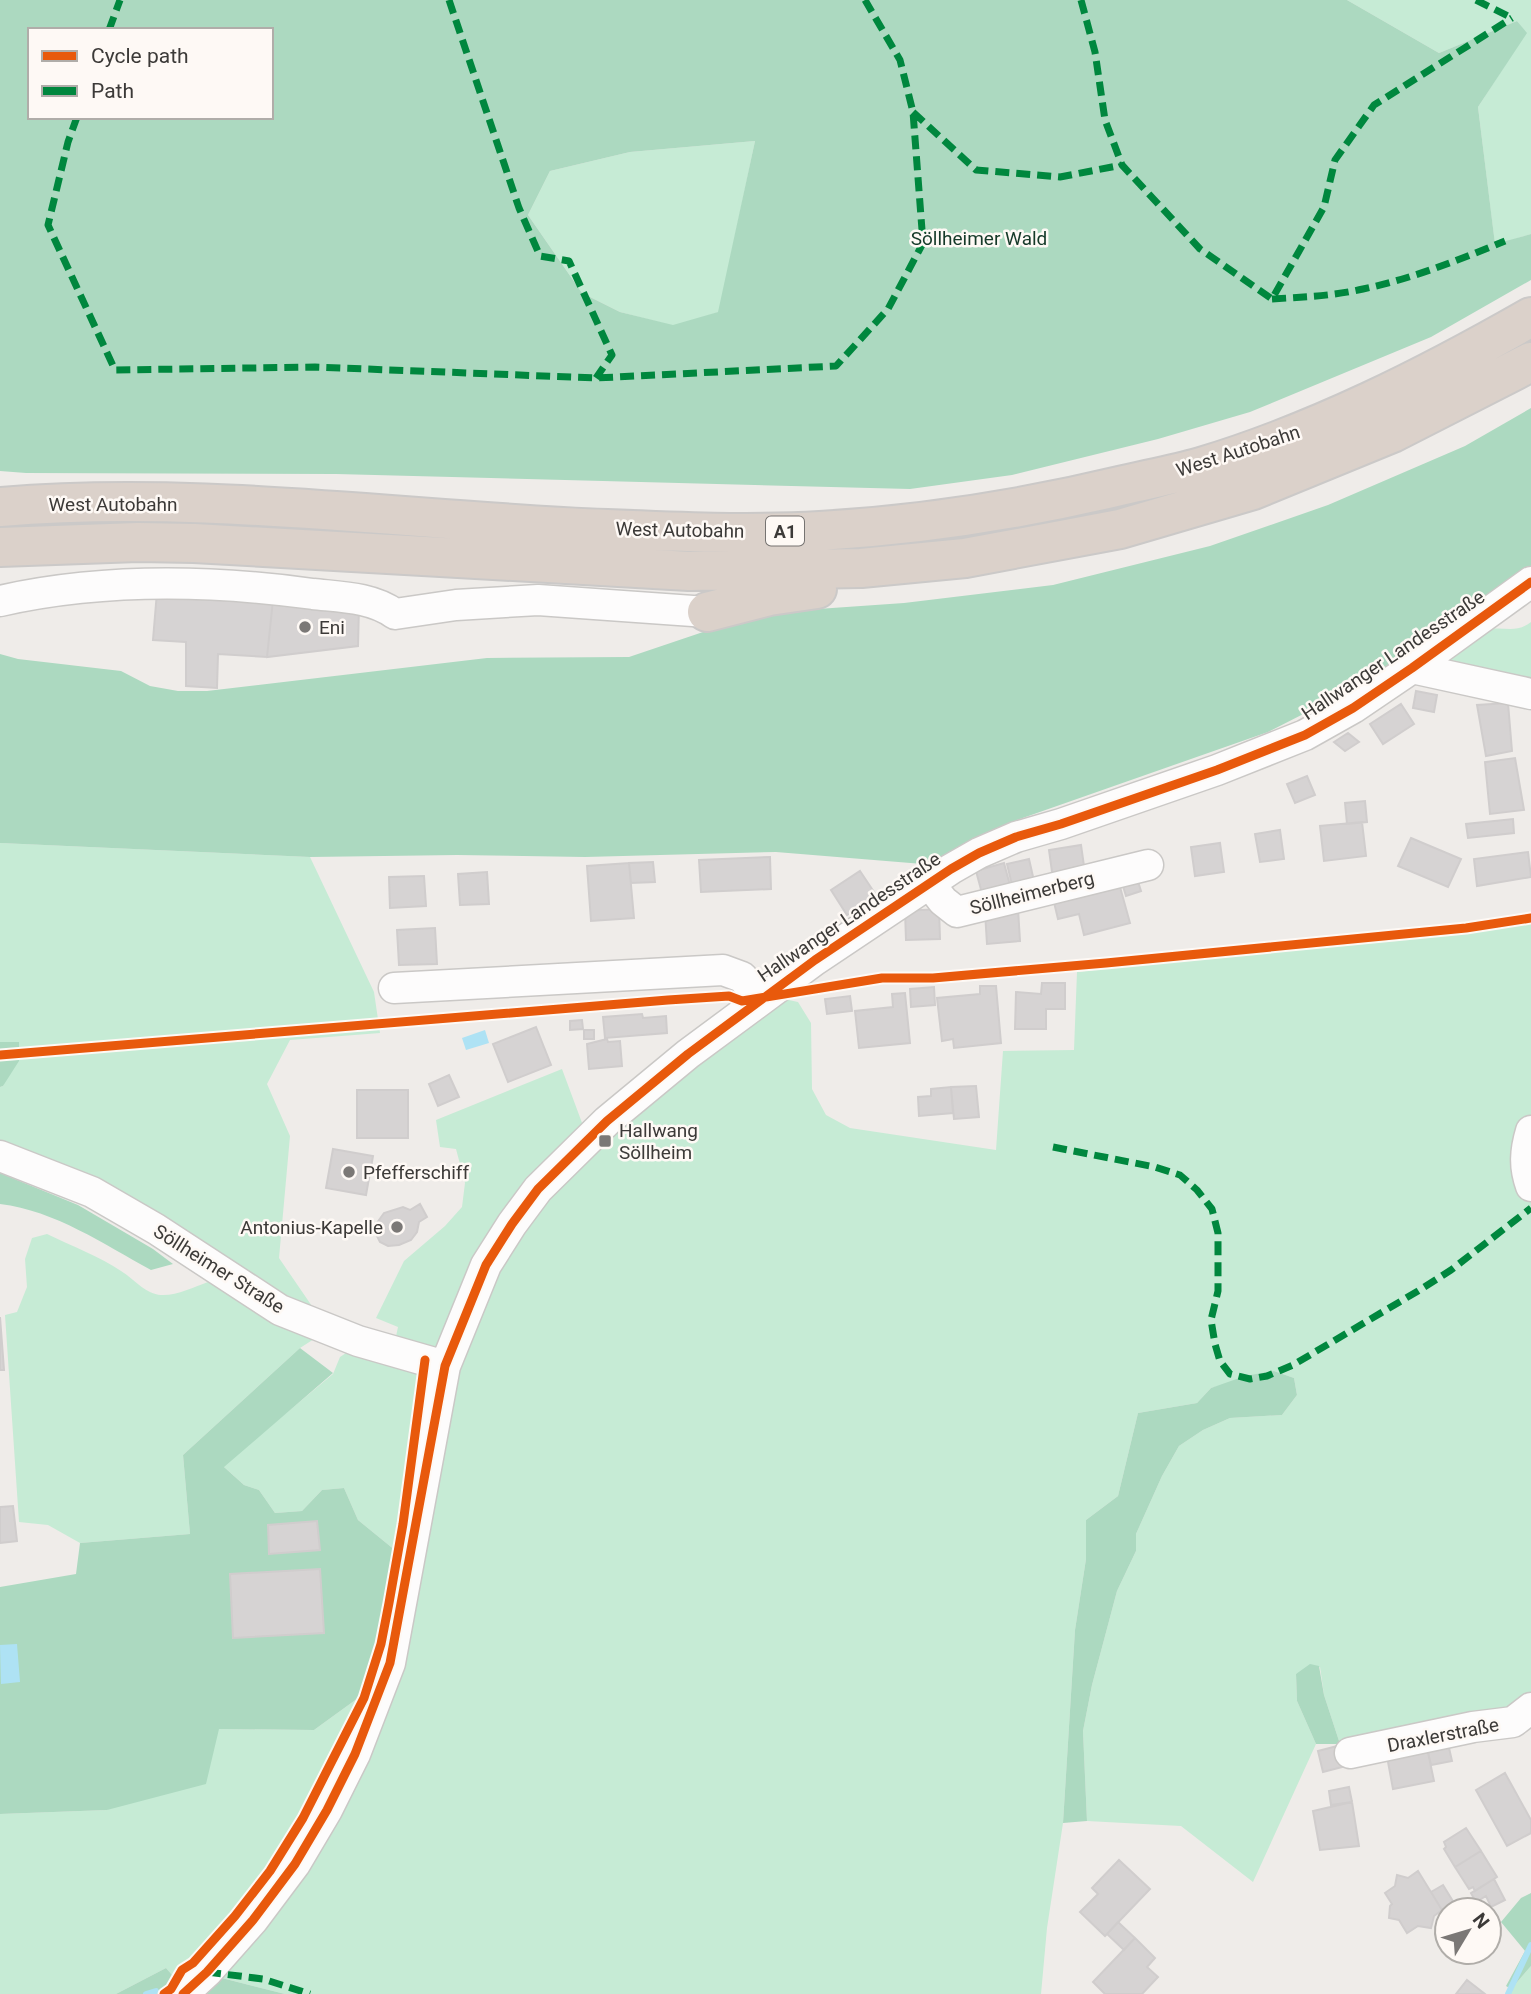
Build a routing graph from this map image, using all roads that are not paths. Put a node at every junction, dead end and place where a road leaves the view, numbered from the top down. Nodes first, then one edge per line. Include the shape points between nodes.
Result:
1 (1531, 317) edge
2 (1531, 362) edge
3 (0, 507) edge
4 (0, 547) edge
5 (861, 568) junction
6 (1531, 582) edge
7 (0, 601) edge
8 (707, 612) joint
9 (1412, 668) junction
10 (1531, 694) edge
11 (1148, 865) dead end
12 (929, 883) junction
13 (394, 988) dead end
14 (761, 998) junction
15 (1531, 1131) edge
16 (0, 1156) edge
17 (1531, 1186) edge
18 (445, 1366) junction
19 (1531, 1709) edge
20 (1350, 1753) dead end
21 (183, 1994) edge

1 - 3 highway, West Autobahn / A1 via 1355,408 1200,467 1045,504 935,520 819,531 710,532 173,503
2 - 5 highway, West Autobahn / A1 via 1317,466 1199,508 1121,529 965,558
4 - 5 highway, West Autobahn / A1 via 194,543 689,571
5 - 8 highway via 831,588 795,591
6 - 9 street, Hallwanger Landesstraße
7 - 8 street via 143,583 267,588 361,600 395,614 538,600
9 - 10 street
9 - 12 street, Hallwanger Landesstraße via 1305,735 1061,824 1016,836
11 - 12 street, Söllheimerberg via 957,912
12 - 14 street, Hallwanger Landesstraße
13 - 14 street via 723,970 743,976
14 - 18 street, Hallwanger Landesstraße via 607,1121 538,1189 486,1265
15 - 17 street via 1525,1150
16 - 18 street, Söllheimer Straße via 92,1192 280,1310 358,1342
18 - 21 street, Hallwanger Landesstraße via 390,1663 355,1754 295,1864 253,1920
19 - 20 street, Draxlerstraße via 1513,1722

